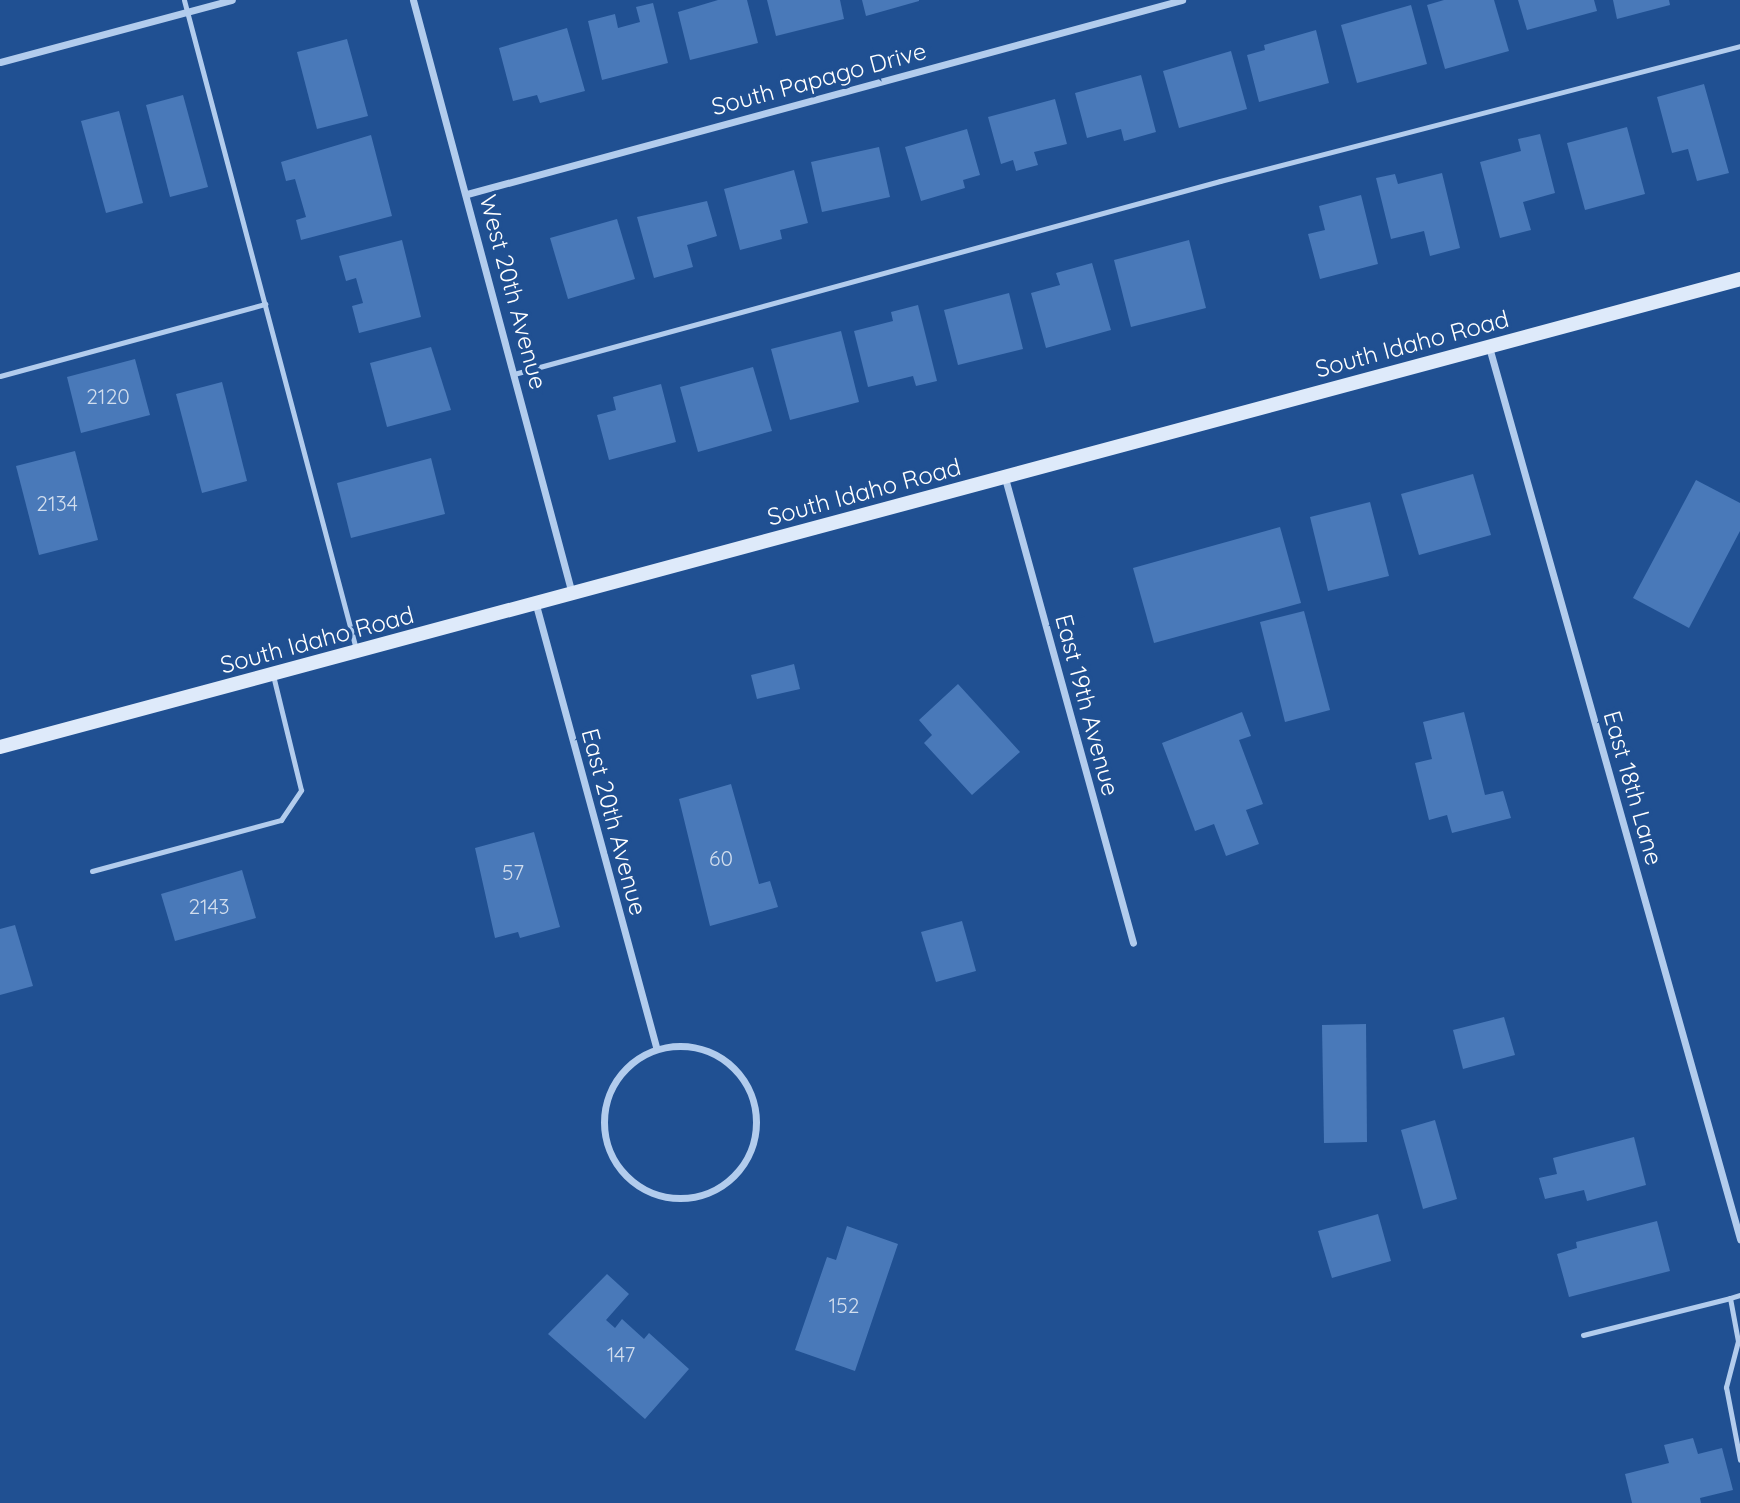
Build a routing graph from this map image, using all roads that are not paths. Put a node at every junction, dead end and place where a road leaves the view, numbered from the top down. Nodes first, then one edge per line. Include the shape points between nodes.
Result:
1 (184, 0) edge
2 (232, 0) edge
3 (413, 0) edge
4 (1182, 0) edge
5 (187, 12) junction
6 (1740, 46) edge
7 (0, 62) edge
8 (467, 194) junction
9 (1740, 279) edge
10 (265, 304) junction
11 (1489, 346) junction
12 (514, 374) junction
13 (0, 376) edge
14 (1005, 478) junction
15 (572, 595) junction
16 (536, 605) junction
17 (357, 652) junction
18 (273, 675) junction
19 (0, 747) edge
20 (92, 871) dead end
21 (1133, 943) dead end
22 (656, 1048) junction
23 (1740, 1239) edge
24 (1740, 1295) edge
25 (1730, 1298) junction
26 (1583, 1335) dead end
27 (1740, 1460) edge

1 - 5 lane
2 - 5 street
3 - 8 street, West 20th Avenue
4 - 8 street, South Papago Drive
5 - 7 street
5 - 10 lane
6 - 12 lane via 1220,181
8 - 12 street, West 20th Avenue
9 - 11 main road, South Idaho Road
10 - 13 lane
10 - 17 lane
11 - 14 main road, South Idaho Road
11 - 23 street, East 18th Lane
12 - 15 street, West 20th Avenue
14 - 15 main road, South Idaho Road
14 - 21 street, East 19th Avenue
15 - 16 main road, South Idaho Road
16 - 17 main road, South Idaho Road
16 - 22 street, East 20th Avenue
17 - 18 main road, South Idaho Road
18 - 19 main road, South Idaho Road
18 - 20 lane via 301,790 281,820
22 - 22 street via 634,1060 611,1090 603,1126 609,1150 622,1172 641,1188 665,1197 690,1198 714,1191 735,1175 749,1154 756,1130 754,1104 745,1081 728,1062 706,1049
24 - 25 lane
25 - 26 lane
25 - 27 lane via 1738,1341 1726,1387

